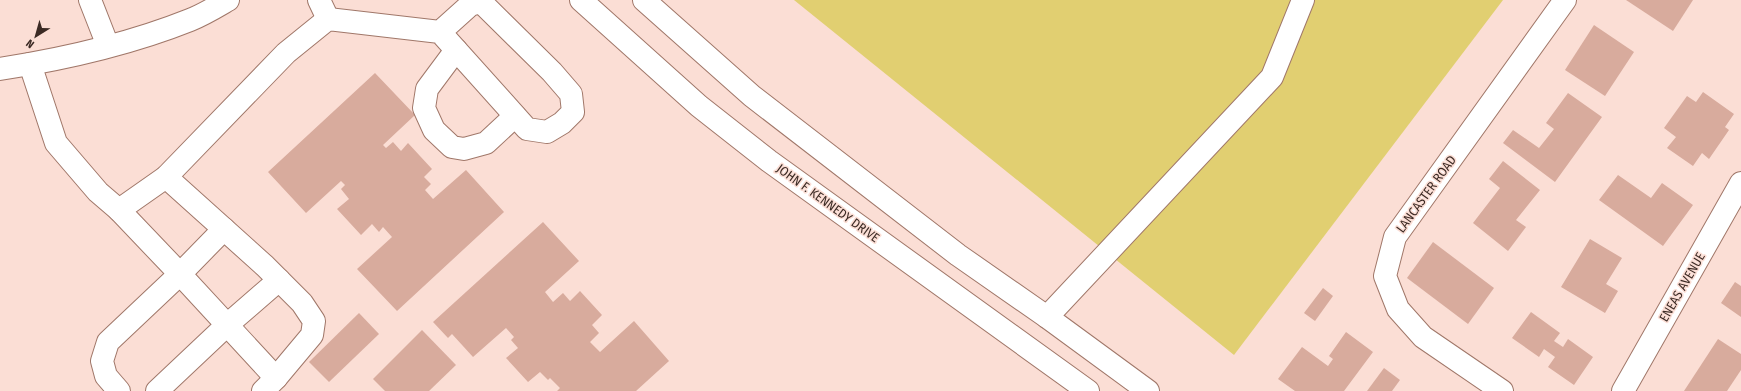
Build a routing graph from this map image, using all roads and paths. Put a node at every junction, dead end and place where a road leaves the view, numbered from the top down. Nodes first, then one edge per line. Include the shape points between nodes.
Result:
1 (90, 0) edge
2 (228, 0) edge
3 (581, 0) edge
4 (644, 0) edge
5 (1303, 0) edge
6 (1565, 0) edge
7 (324, 9) edge
8 (440, 32) junction
9 (108, 46) junction
10 (456, 50) junction
11 (30, 64) junction
12 (0, 68) edge
13 (515, 116) junction
14 (166, 177) junction
15 (1741, 184) edge
16 (119, 210) junction
17 (224, 229) junction
18 (180, 274) junction
19 (279, 280) junction
20 (1047, 317) junction
21 (227, 325) junction
22 (269, 385) edge
23 (120, 391) edge
24 (157, 391) edge
25 (1088, 391) edge
26 (1148, 391) edge
27 (1502, 391) edge
28 (1622, 391) edge

1 - 9 main road
2 - 9 main road via 191,20
3 - 25 main road, JOHN F. KENNEDY DRIVE via 699,106 769,160
4 - 20 main road via 759,101 958,255
5 - 20 main road via 1272,76
6 - 27 main road, LANCASTER ROAD via 1395,237 1385,276 1398,309 1424,337
7 - 8 main road
7 - 14 main road
8 - 10 main road
8 - 13 main road via 470,5 481,2 571,94 573,112 562,123 547,132 528,129
9 - 11 main road
10 - 13 main road
10 - 13 main road via 427,89 424,108 434,130 452,147 464,149 486,143
11 - 12 main road
11 - 16 main road via 56,143 98,192
14 - 16 main road
14 - 17 main road
15 - 28 main road, ENEAS AVENUE
16 - 18 main road
17 - 18 main road
17 - 19 main road
18 - 21 main road
18 - 23 main road via 108,342 102,360 106,376
19 - 21 main road
19 - 22 main road via 302,303 314,321 312,334
20 - 26 main road
21 - 22 main road
21 - 24 main road

